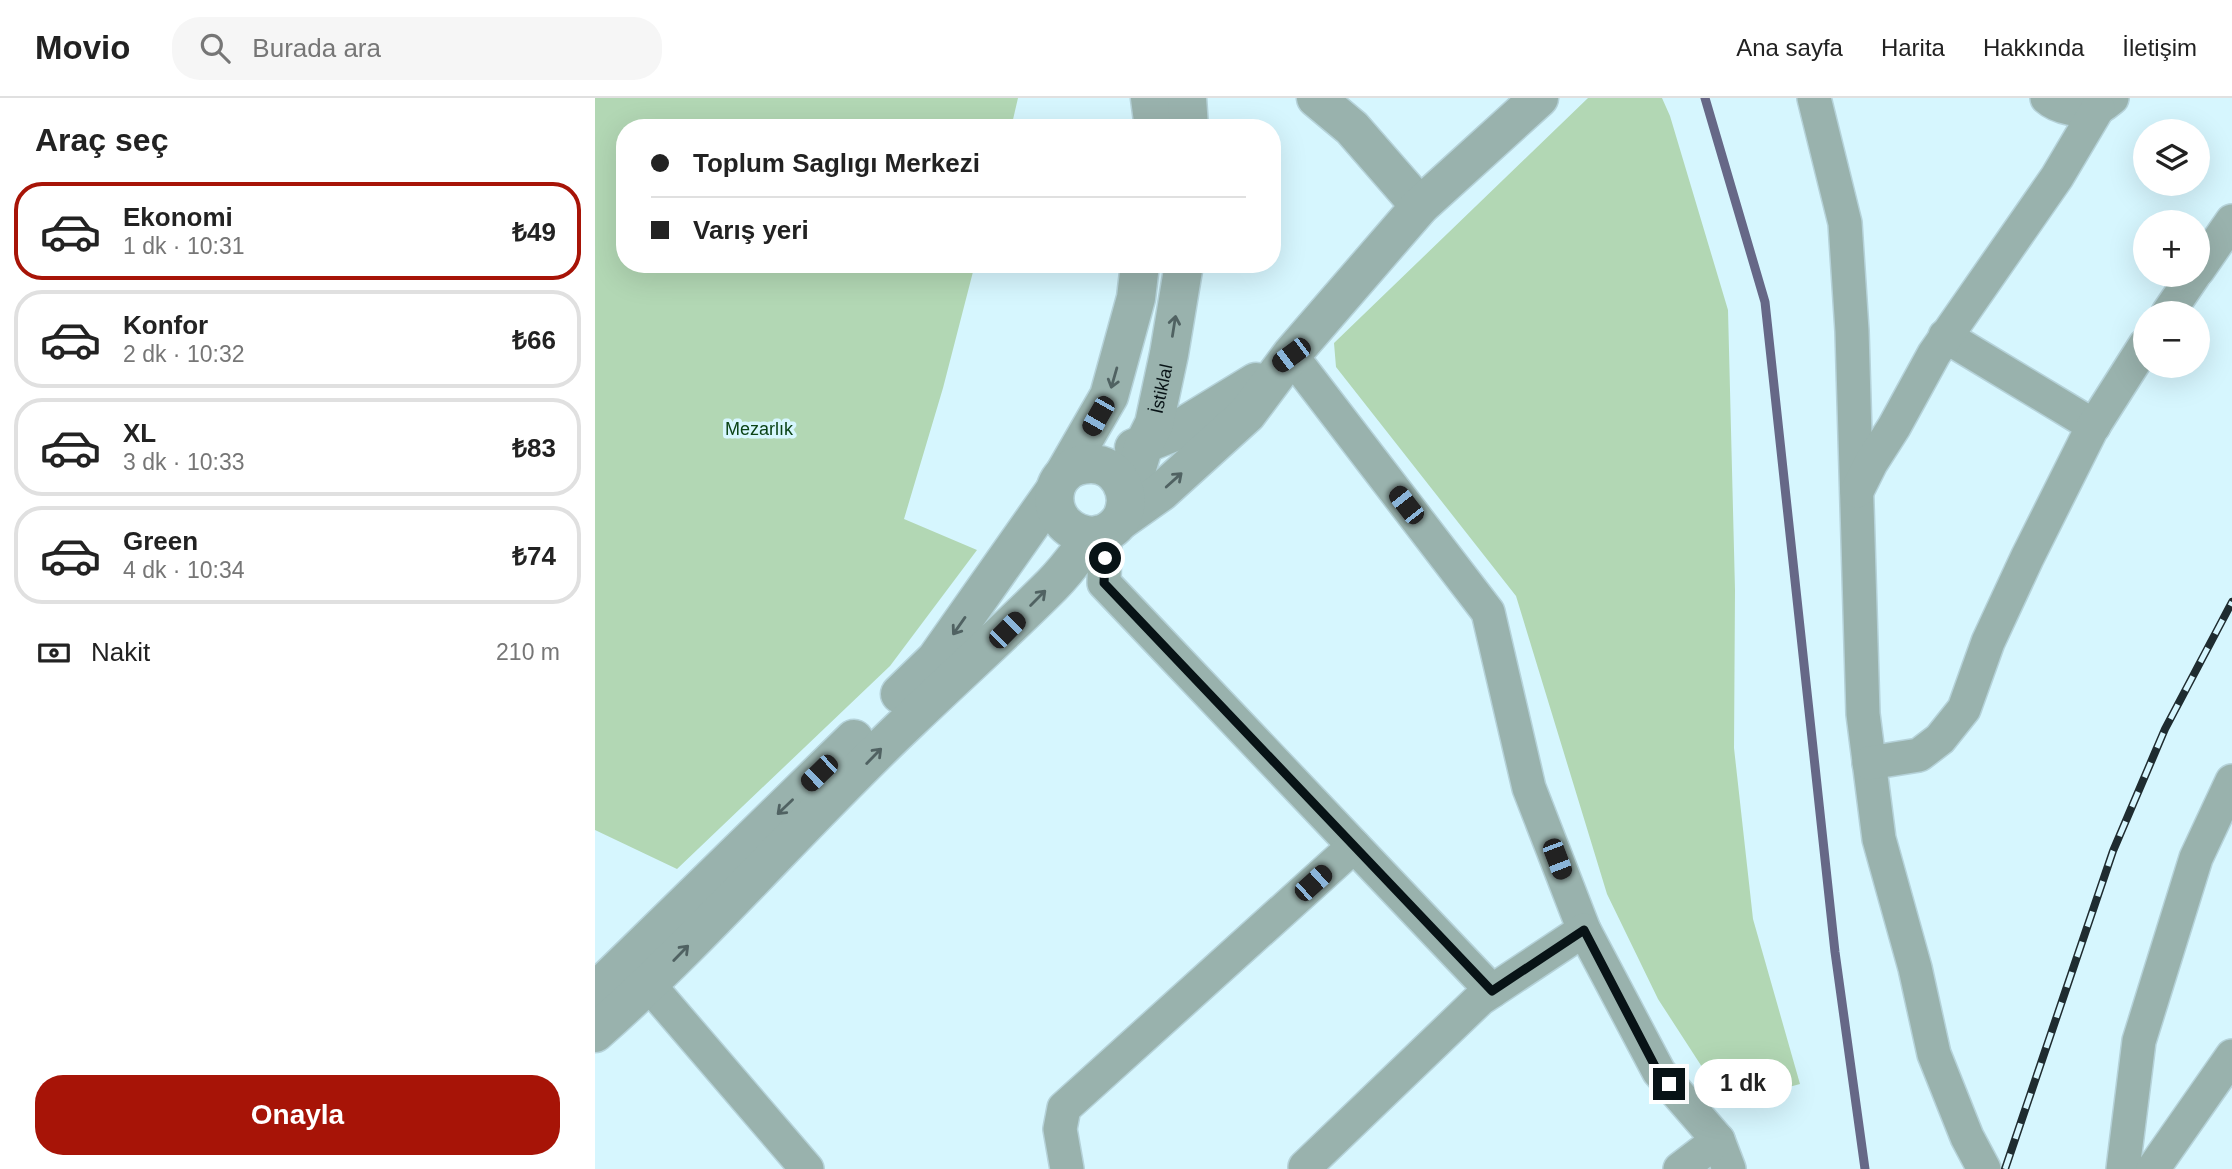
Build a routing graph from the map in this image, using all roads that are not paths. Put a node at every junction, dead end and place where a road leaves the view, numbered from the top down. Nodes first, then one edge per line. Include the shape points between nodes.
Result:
1 (1150, 98) edge
2 (1187, 98) edge
3 (1316, 98) edge
4 (1539, 98) edge
5 (1814, 98) edge
6 (2047, 98) edge
7 (2105, 103) edge
8 (1153, 119) edge
9 (1188, 119) edge
10 (1420, 205) junction
11 (2232, 220) edge
12 (2210, 252) edge
13 (1139, 273) edge
14 (1182, 273) edge
15 (1945, 336) junction
16 (1291, 355) junction
17 (2133, 364) edge
18 (2094, 426) junction
19 (1144, 444) junction
20 (1070, 476) junction
21 (1855, 496) junction
22 (1111, 525) junction
23 (1869, 763) junction
24 (2232, 780) edge
25 (1354, 846) junction
26 (1584, 930) junction
27 (639, 972) junction
28 (1492, 991) junction
29 (595, 992) edge
30 (595, 1033) edge
31 (2232, 1056) edge
32 (1724, 1154) edge
33 (1304, 1168) edge
34 (807, 1169) edge
35 (1067, 1169) edge
36 (1681, 1169) edge
37 (1984, 1169) edge
38 (2123, 1169) edge
39 (2153, 1169) edge

1 - 8 street
2 - 9 street
3 - 10 street via 1352,128
4 - 10 street
5 - 21 street via 1845,223
6 - 7 street via 2075,110
7 - 15 street
10 - 16 street
11 - 12 street
13 -> 20 street via 1109,396
19 -> 14 street, İstiklal via 1157,412
15 - 18 street
15 - 21 street
16 - 19 street via 1237,394 1174,432
22 -> 16 street via 1161,492 1247,414
16 - 26 street via 1488,612 1529,788
17 - 18 street
18 - 23 street via 1988,642 1964,709 1940,740 1919,755
19 - 20 street
19 - 22 street, İstiklal
20 - 22 street via 1055,510 1061,522 1082,535
20 - 22 street via 1104,466 1116,474 1126,496
20 -> 27 street via 936,659
21 - 23 street
22 - 25 street via 1104,583
27 -> 22 street via 1007,630
23 - 37 street via 1879,839 1934,1054
24 - 38 street via 2196,858 2139,1041
25 - 28 street
25 - 35 street via 1064,1108 1060,1129
26 - 28 street
26 - 32 street via 1658,1072
27 - 29 street
27 - 30 street
27 - 34 street
28 - 33 street
31 - 39 street
32 - 36 street

